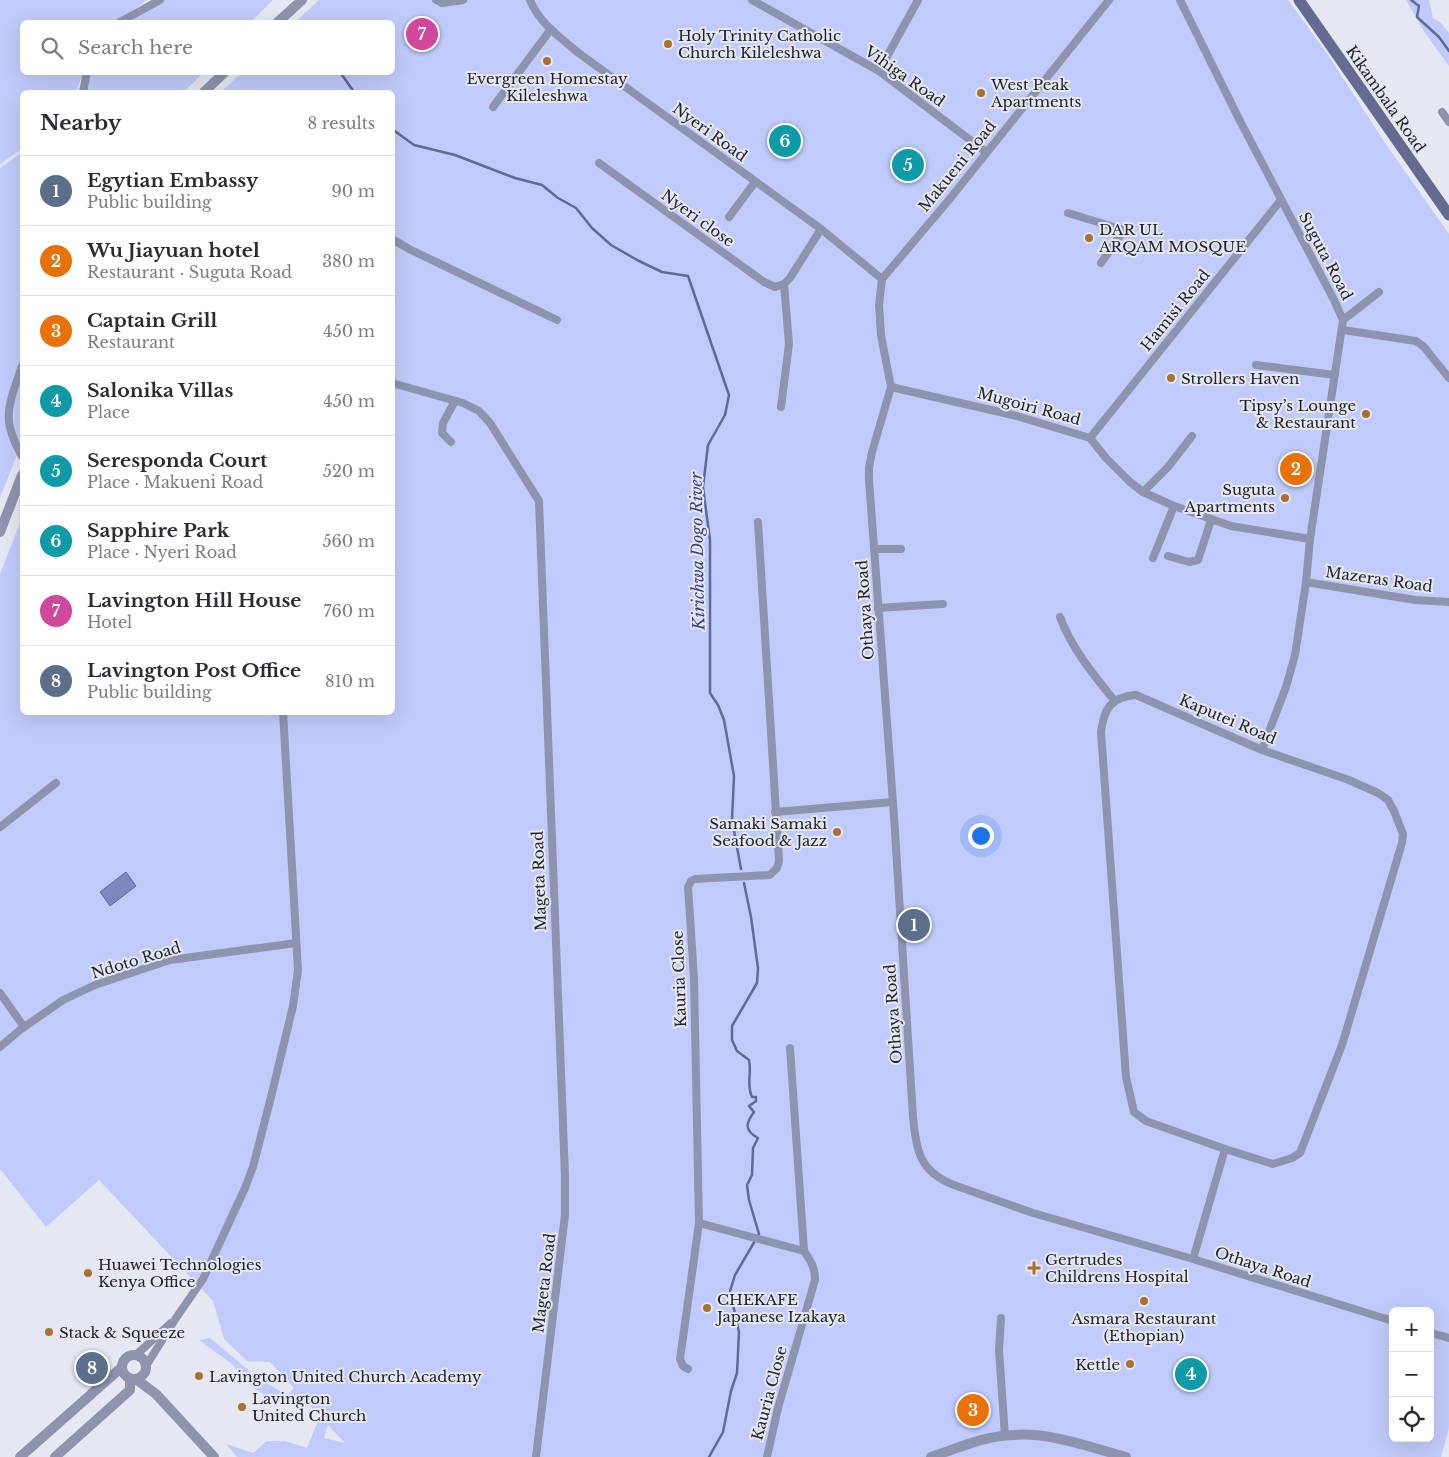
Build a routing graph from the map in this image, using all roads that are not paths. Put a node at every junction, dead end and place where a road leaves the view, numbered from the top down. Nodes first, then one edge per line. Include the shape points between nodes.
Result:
1 (160, 0) edge
2 (302, 0) edge
3 (436, 0) edge
4 (463, 0) edge
5 (530, 0) edge
6 (752, 0) edge
7 (918, 0) edge
8 (1109, 0) edge
9 (1180, 0) edge
10 (1299, 0) edge
11 (124, 20) edge
12 (280, 20) edge
13 (551, 29) junction
14 (879, 71) junction
15 (86, 75) edge
16 (222, 75) edge
17 (83, 90) edge
18 (206, 90) edge
19 (493, 107) dead end
20 (1442, 112) dead end
21 (1449, 122) edge
22 (986, 152) junction
23 (599, 163) dead end
24 (755, 182) junction
25 (1281, 200) junction
26 (1068, 213) dead end
27 (1449, 215) edge
28 (729, 217) dead end
29 (820, 229) junction
30 (395, 241) edge
31 (1101, 263) dead end
32 (882, 279) junction
33 (784, 284) junction
34 (1379, 292) dead end
35 (557, 320) dead end
36 (1343, 320) junction
37 (1343, 330) junction
38 (1256, 365) dead end
39 (20, 372) edge
40 (1335, 376) junction
41 (1449, 378) edge
42 (395, 384) edge
43 (891, 387) junction
44 (455, 401) junction
45 (781, 407) dead end
46 (1192, 436) dead end
47 (1090, 438) junction
48 (451, 442) dead end
49 (20, 453) edge
50 (20, 480) edge
51 (1143, 492) junction
52 (1174, 506) junction
53 (1211, 520) junction
54 (758, 522) dead end
55 (0, 532) edge
56 (1310, 539) junction
57 (874, 549) junction
58 (902, 549) dead end
59 (1168, 556) dead end
60 (1153, 558) dead end
61 (1306, 582) junction
62 (1449, 602) edge
63 (942, 604) dead end
64 (878, 608) junction
65 (1060, 617) dead end
66 (1114, 700) junction
67 (284, 715) edge
68 (1262, 750) junction
69 (56, 783) dead end
70 (893, 802) junction
71 (775, 812) junction
72 (0, 827) edge
73 (296, 943) junction
74 (0, 992) edge
75 (24, 1027) junction
76 (0, 1047) edge
77 (790, 1048) dead end
78 (1225, 1149) junction
79 (699, 1223) junction
80 (804, 1251) junction
81 (1193, 1259) junction
82 (176, 1318) junction
83 (1001, 1318) dead end
84 (1389, 1320) edge
85 (1434, 1334) edge
86 (1449, 1338) edge
87 (136, 1355) junction
88 (122, 1367) junction
89 (688, 1369) dead end
90 (140, 1374) junction
91 (1005, 1436) junction
92 (20, 1457) edge
93 (55, 1457) edge
94 (214, 1457) edge
95 (536, 1457) edge
96 (767, 1457) edge
97 (931, 1457) edge
98 (1126, 1457) edge

1 - 11 street
2 - 12 street
3 - 4 street via 442,3
5 - 13 street, Nyeri Road
6 - 14 street, Vihiga Road
7 - 14 street
8 - 22 street, Makueni Road
9 - 25 street, Suguta Road
10 - 27 main road, Kikambala Road
13 - 19 street
13 - 24 street, Nyeri Road via 598,68
14 - 22 street, Vihiga Road
15 - 17 street
16 - 18 street
20 - 21 street
22 - 32 street, Makueni Road
23 - 33 street, Nyeri close via 764,282 775,287
24 - 28 street
24 - 29 street, Nyeri Road
25 - 36 street, Suguta Road
25 - 47 street, Hamisi Road
26 - 31 street via 1124,230
29 - 32 street, Nyeri Road
29 - 33 street
30 - 35 street
32 - 43 street, Othaya Road via 879,305 881,336
33 - 45 street via 789,344
34 - 36 street
36 - 37 street, Suguta Road
37 - 40 street, Suguta Road
37 - 41 street via 1416,341
38 - 40 street
39 - 49 street via 8,408 7,422
40 - 56 street, Suguta Road
42 - 44 street, Mageta Road
43 - 47 street, Mugoiri Road via 1017,416
43 - 57 street, Othaya Road via 869,468
44 - 48 street via 442,426 442,433
44 - 95 street, Mageta Road via 472,406 490,423 539,501 565,1215
46 - 51 street
47 - 51 street, Mugoiri Road via 1114,467
50 - 55 street
51 - 52 street, Mugoiri Road
52 - 53 street, Mugoiri Road
52 - 60 street
53 - 56 street, Mugoiri Road
53 - 59 street via 1198,560 1189,562
54 - 71 street, Kauria Close
56 - 61 street, Suguta Road
57 - 58 street
57 - 64 street, Othaya Road
61 - 62 street, Mazeras Road via 1415,600
61 - 68 street, Suguta Road via 1291,671
63 - 64 street
64 - 70 street, Othaya Road
65 - 66 street via 1081,658
66 - 68 street, Kaputei Road via 1125,696 1144,698
66 - 78 street, Kaputei Road via 1106,710 1101,732 1126,1077 1134,1112 1146,1121
67 - 73 street
68 - 78 street, Kaputei Road via 1378,792 1388,800 1403,834 1348,1028 1300,1153 1273,1164
69 - 72 street
70 - 71 street
70 - 81 street, Othaya Road via 915,1143 926,1167 944,1181 1033,1213
71 - 79 street, Kauria Close via 779,861 774,872 770,875 695,878 688,887 694,978
73 - 75 street, Ndoto Road via 170,960 95,985 63,1000
73 - 82 street via 298,970 293,1006 253,1167 203,1279
74 - 75 street
75 - 76 street, Ndoto Road
77 - 80 street, Kauria Close
78 - 81 street
79 - 80 street
79 - 89 street, Kauria Close via 680,1358
80 - 96 street, Kauria Close via 813,1265 815,1280
81 - 84 street, Othaya Road
82 - 87 street
82 - 90 street
83 - 91 street via 999,1350
85 - 86 street
87 - 88 street via 125,1358
87 - 90 street via 143,1359
88 - 90 street via 123,1373
88 - 92 street
90 - 93 street via 130,1390
90 - 94 street
91 - 97 street via 977,1441
91 - 98 street via 1050,1437

